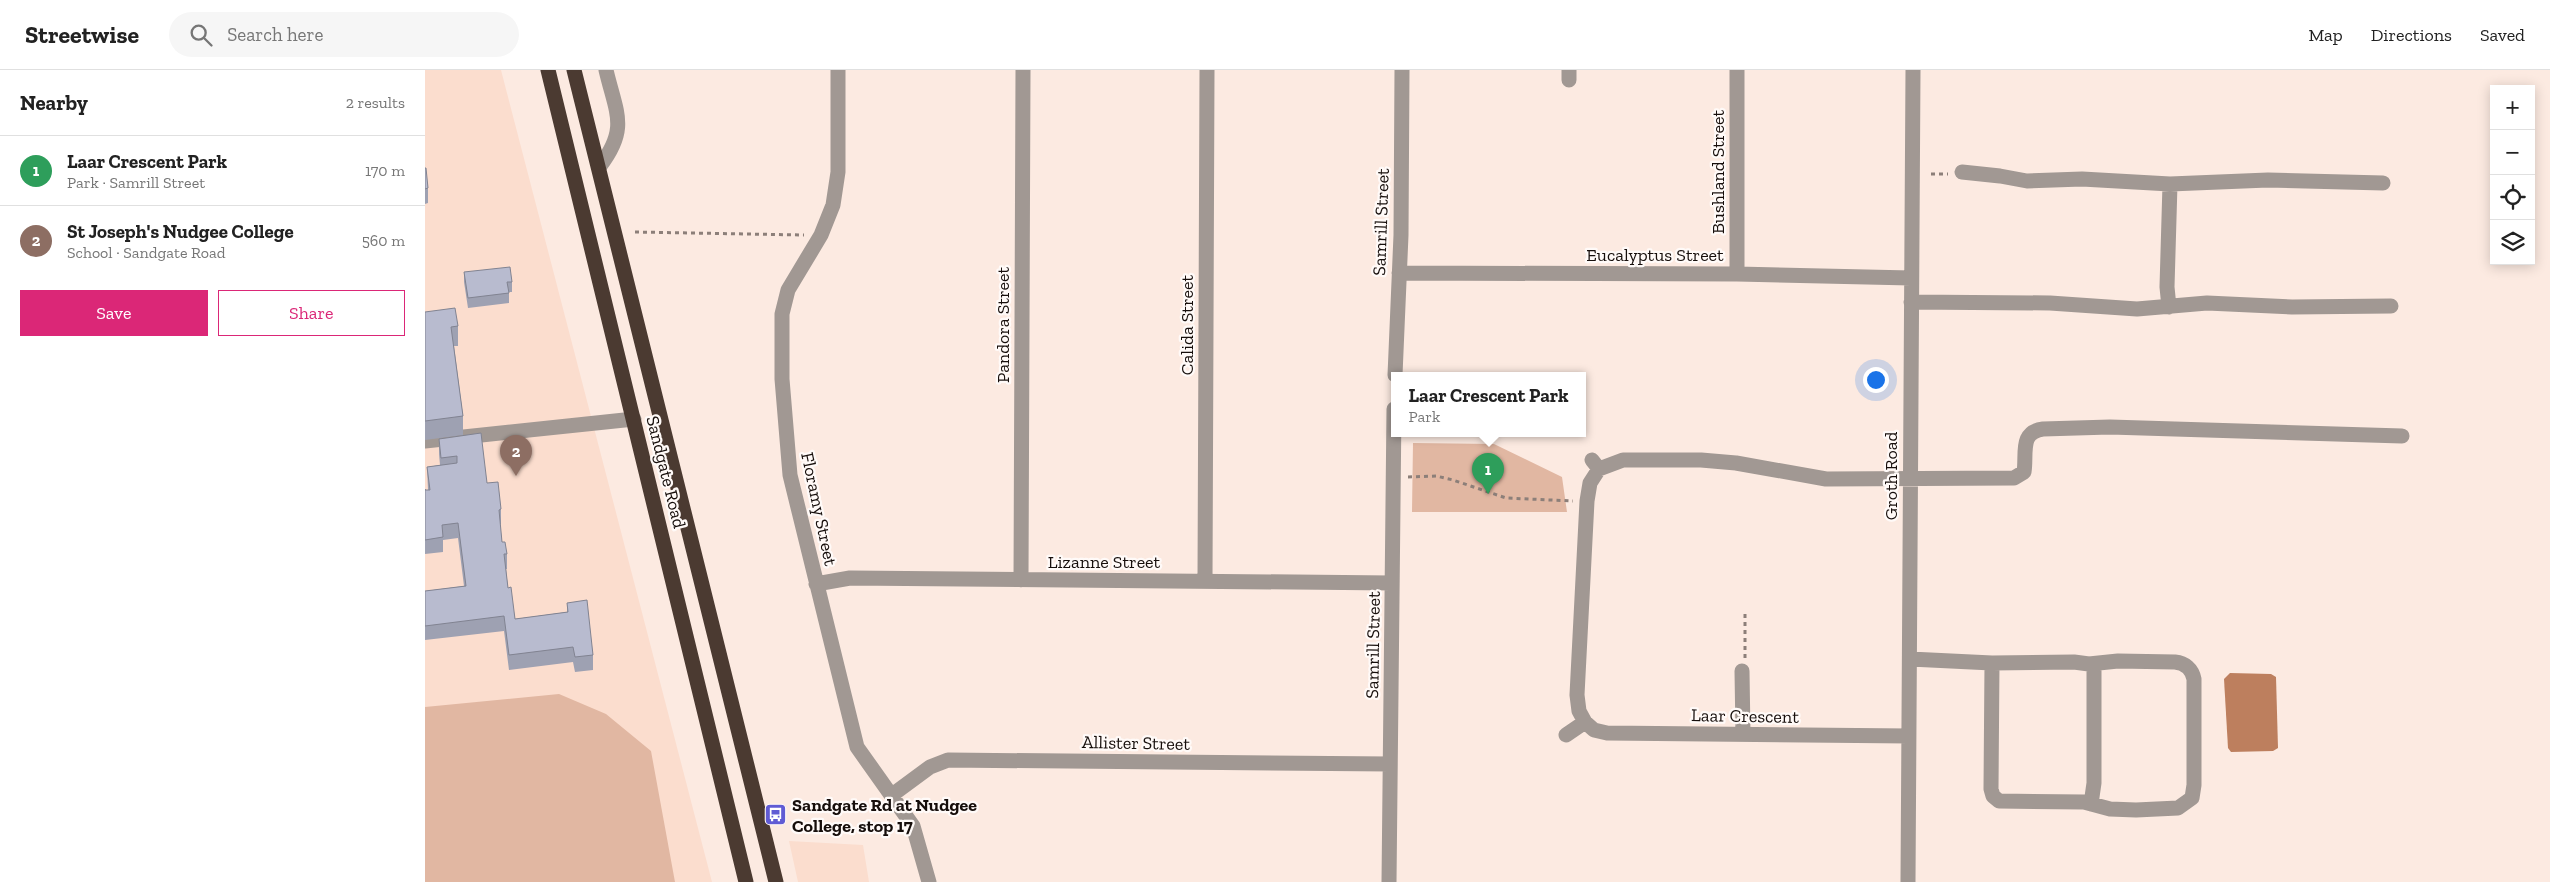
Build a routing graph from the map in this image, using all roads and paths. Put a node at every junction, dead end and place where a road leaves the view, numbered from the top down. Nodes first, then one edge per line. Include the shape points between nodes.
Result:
1 (548, 70) edge
2 (575, 70) edge
3 (606, 70) edge
4 (838, 70) edge
5 (1023, 70) edge
6 (1207, 70) edge
7 (1402, 70) edge
8 (1737, 70) edge
9 (1913, 70) edge
10 (600, 166) junction
11 (1962, 172) dead end
12 (2383, 183) dead end
13 (2170, 184) junction
14 (635, 232) dead end
15 (821, 235) junction
16 (1399, 272) junction
17 (1737, 274) junction
18 (1911, 278) junction
19 (1911, 302) junction
20 (2391, 306) dead end
21 (2169, 307) junction
22 (1395, 372) edge
23 (634, 420) junction
24 (2402, 436) dead end
25 (1394, 437) edge
26 (425, 442) edge
27 (1393, 477) junction
28 (1910, 478) junction
29 (1587, 501) junction
30 (1021, 580) junction
31 (1205, 581) junction
32 (1392, 583) junction
33 (817, 584) junction
34 (1745, 613) dead end
35 (1910, 659) junction
36 (1992, 663) junction
37 (2094, 664) junction
38 (1742, 671) joint
39 (1585, 722) junction
40 (1743, 734) junction
41 (1566, 735) dead end
42 (1909, 736) junction
43 (1390, 764) junction
44 (892, 795) junction
45 (2091, 804) junction
46 (746, 882) edge
47 (776, 882) edge
48 (929, 882) edge
49 (1389, 882) edge
50 (1908, 882) edge

1 - 23 highway, Sandgate Road
2 - 10 highway, Sandgate Road
3 - 10 street via 619,131
4 - 15 street, Floramy Street via 838,172 833,205
5 - 30 street, Pandora Street
6 - 31 street, Calida Street
7 - 16 street, Samrill Street
8 - 17 street, Bushland Street
9 - 18 street, Groth Road
10 - 47 highway, Sandgate Road
11 - 13 street via 2027,181 2082,179
12 - 13 street via 2268,180
13 - 21 street
14 - 15 path
15 - 33 street, Floramy Street via 788,290 781,339 789,475
16 - 17 street, Eucalyptus Street
16 - 22 street, Samrill Street
17 - 18 street, Eucalyptus Street
18 - 19 street, Groth Road
19 - 21 street via 2051,303 2137,309
19 - 28 street, Groth Road
20 - 21 street via 2292,307 2207,303
23 - 26 street
23 - 46 highway, Sandgate Road
24 - 28 street via 2043,429 2028,436 2024,472 2019,477
25 - 27 street, Samrill Street
27 - 29 path via 1436,476 1506,498
27 - 32 street, Samrill Street
28 - 29 street via 1826,479 1736,463 1623,460 1595,464
28 - 35 street, Groth Road
29 - 39 street via 1577,695 1579,711
30 - 31 street, Lizanne Street
30 - 33 street, Lizanne Street via 850,578
31 - 32 street, Lizanne Street
32 - 43 street, Samrill Street
33 - 44 street, Floramy Street via 857,747
34 - 38 path via 1746,653
35 - 36 street
35 - 42 street, Groth Road
36 - 37 street
36 - 45 street via 1993,796 2003,802
37 - 45 street via 2094,783
37 - 45 street via 2175,662 2191,670 2194,679 2194,785 2189,802 2173,809 2110,809
38 - 40 street
39 - 40 street, Laar Crescent via 1594,730 1607,733
39 - 41 street
40 - 42 street, Laar Crescent
42 - 50 street, Groth Road
43 - 44 street, Allister Street via 948,760 930,767
43 - 49 street, Samrill Street
44 - 48 street, Floramy Street via 918,836

